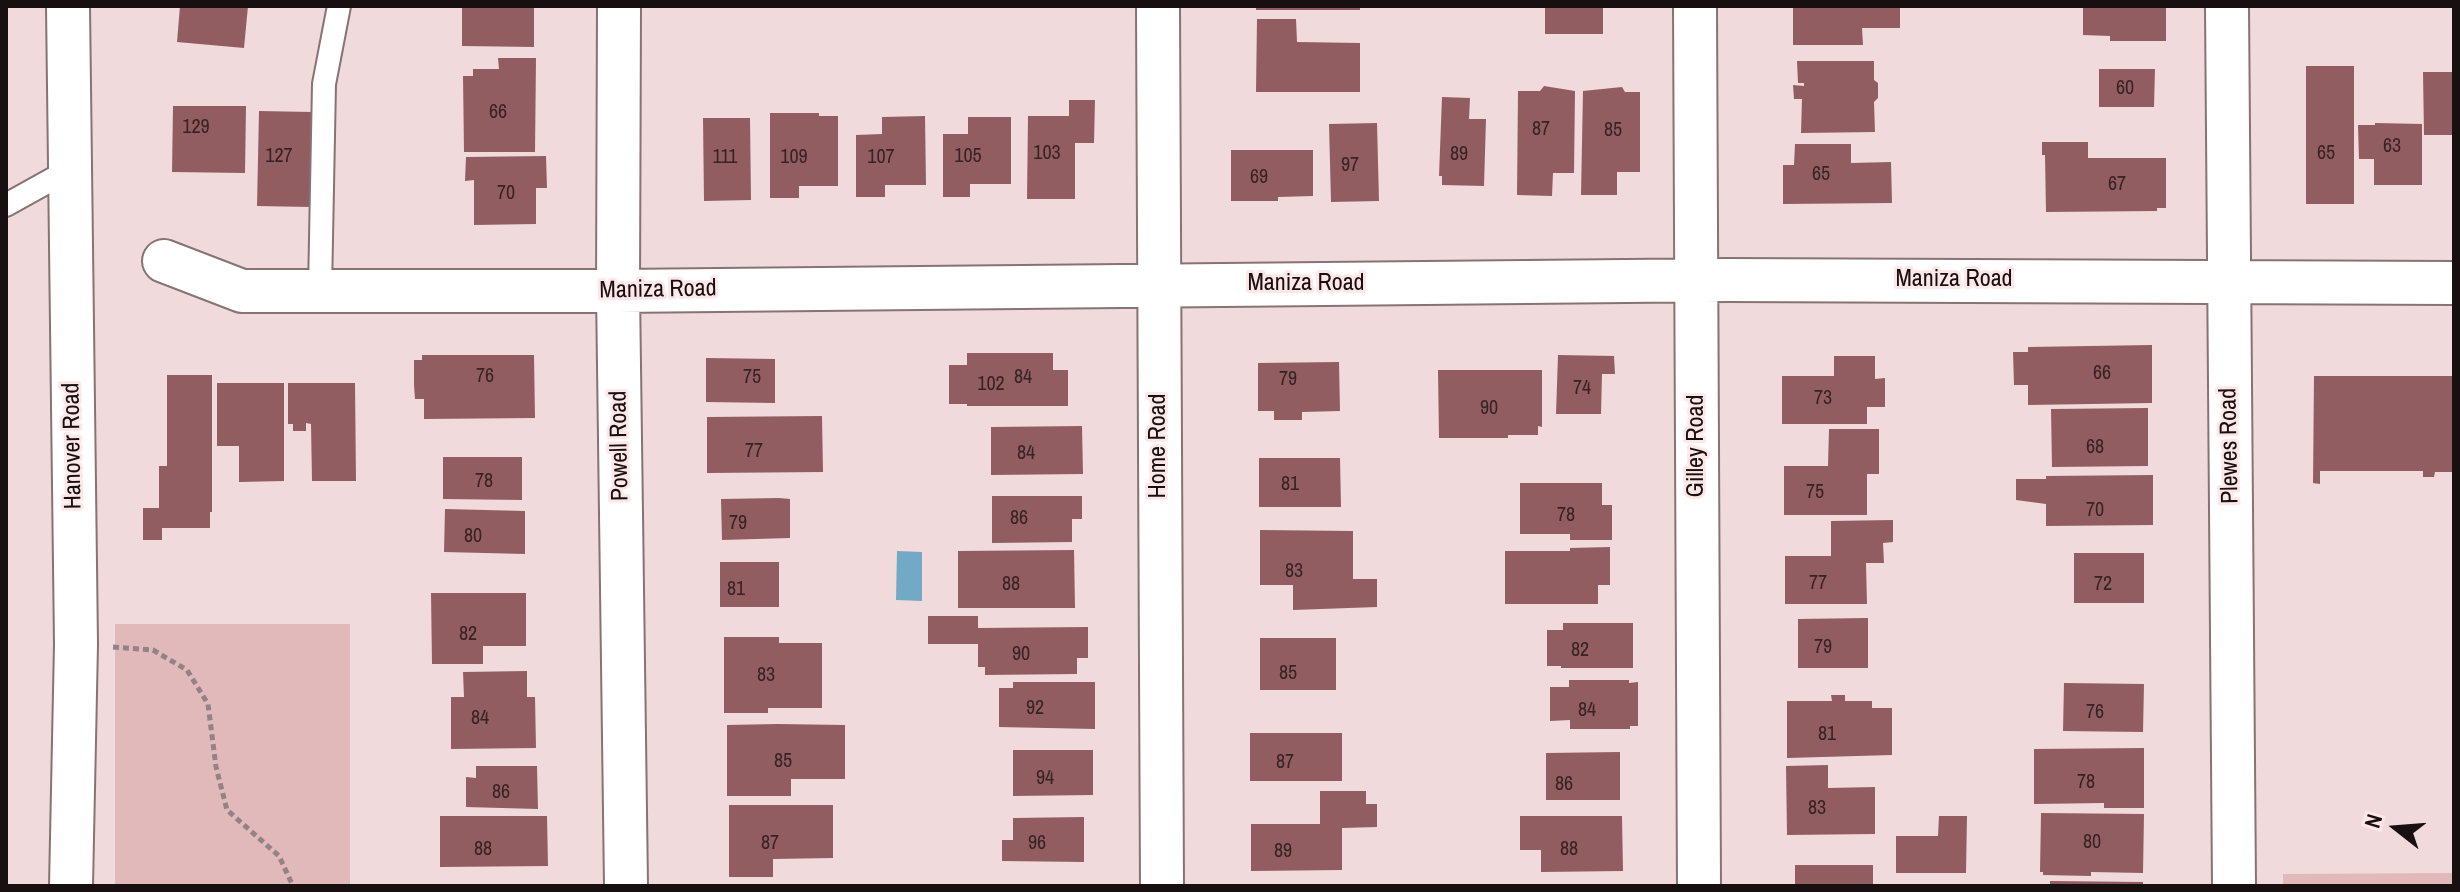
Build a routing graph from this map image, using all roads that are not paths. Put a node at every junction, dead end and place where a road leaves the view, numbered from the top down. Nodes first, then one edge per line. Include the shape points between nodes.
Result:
1 (68, 6) edge
2 (339, 6) edge
3 (619, 6) edge
4 (1158, 6) edge
5 (1695, 6) edge
6 (2227, 6) edge
7 (69, 170) junction
8 (6, 205) edge
9 (164, 261) dead end
10 (1697, 280) junction
11 (2228, 281) junction
12 (2454, 283) edge
13 (1159, 285) junction
14 (320, 290) junction
15 (618, 291) junction
16 (71, 886) edge
17 (626, 886) edge
18 (1162, 886) edge
19 (1699, 886) edge
20 (2234, 886) edge

1 - 7 street, Hanover Road
2 - 14 lane via 324,84
3 - 15 street, Powell Road
4 - 13 street, Home Road
5 - 10 street, Gilley Road
6 - 11 street, Plewes Road
7 - 8 lane
7 - 16 street, Hanover Road via 76,644
9 - 14 street, Maniza Road via 242,291
10 - 11 street, Maniza Road
10 - 13 street, Maniza Road
10 - 19 street, Gilley Road
11 - 12 street, Maniza Road
11 - 20 street, Plewes Road
13 - 15 street, Maniza Road
13 - 18 street, Home Road
14 - 15 street, Maniza Road
15 - 17 street, Powell Road

